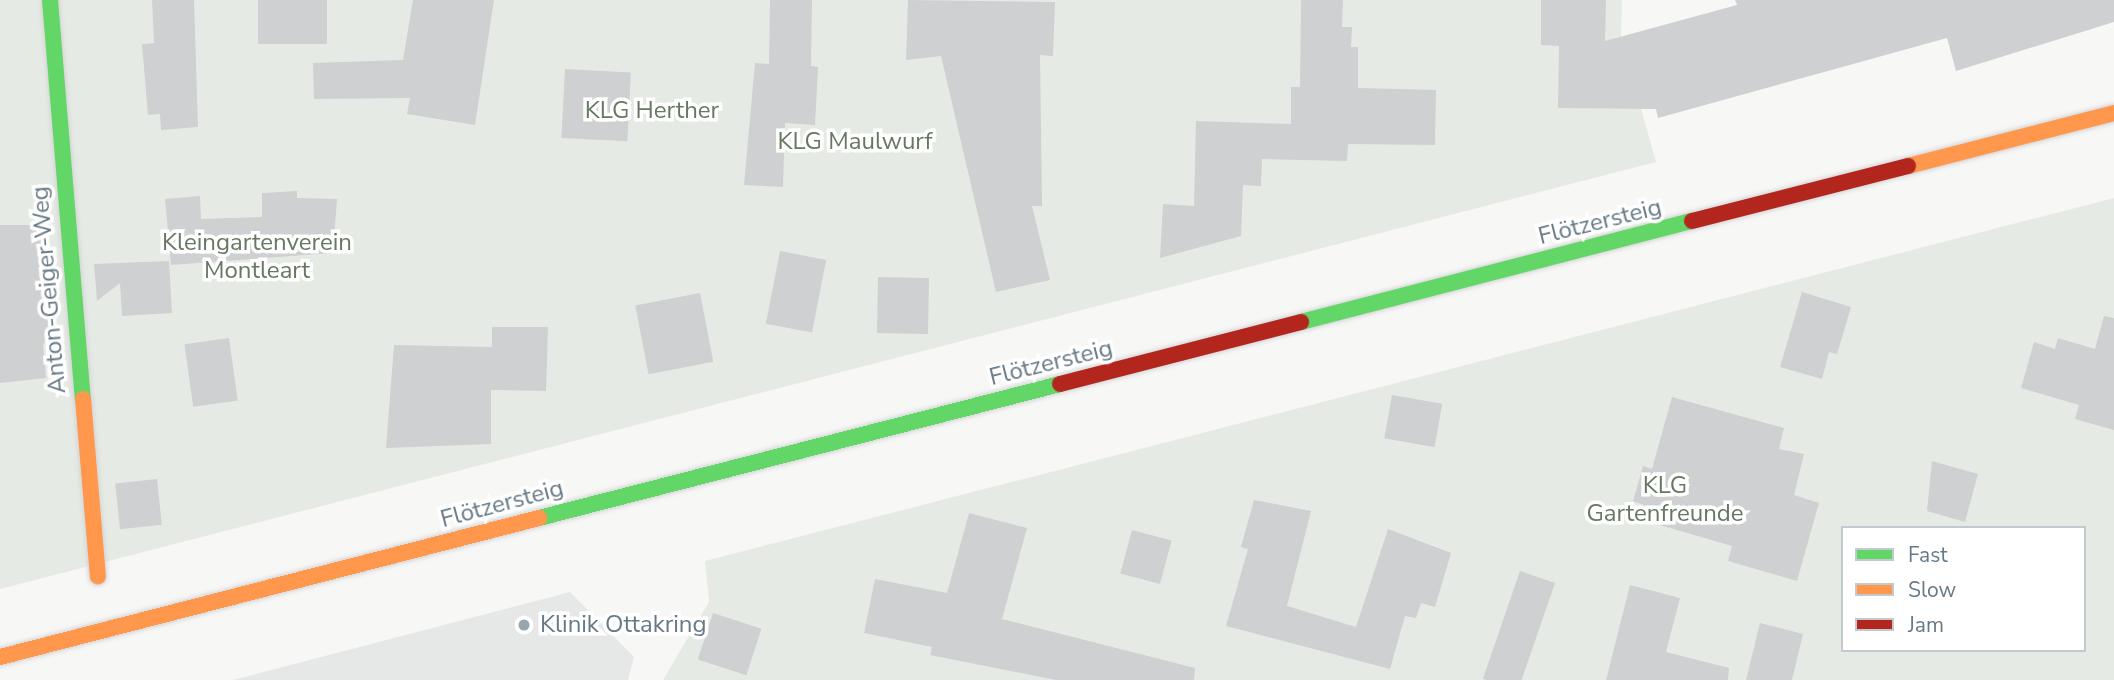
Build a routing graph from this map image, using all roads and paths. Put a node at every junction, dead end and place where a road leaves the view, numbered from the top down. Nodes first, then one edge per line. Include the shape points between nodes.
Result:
1 (50, 0) edge
2 (2114, 113) edge
3 (98, 576) dead end
4 (0, 657) edge

1 - 3 main road, Anton-Geiger-Weg
2 - 4 main road, Flötzersteig

